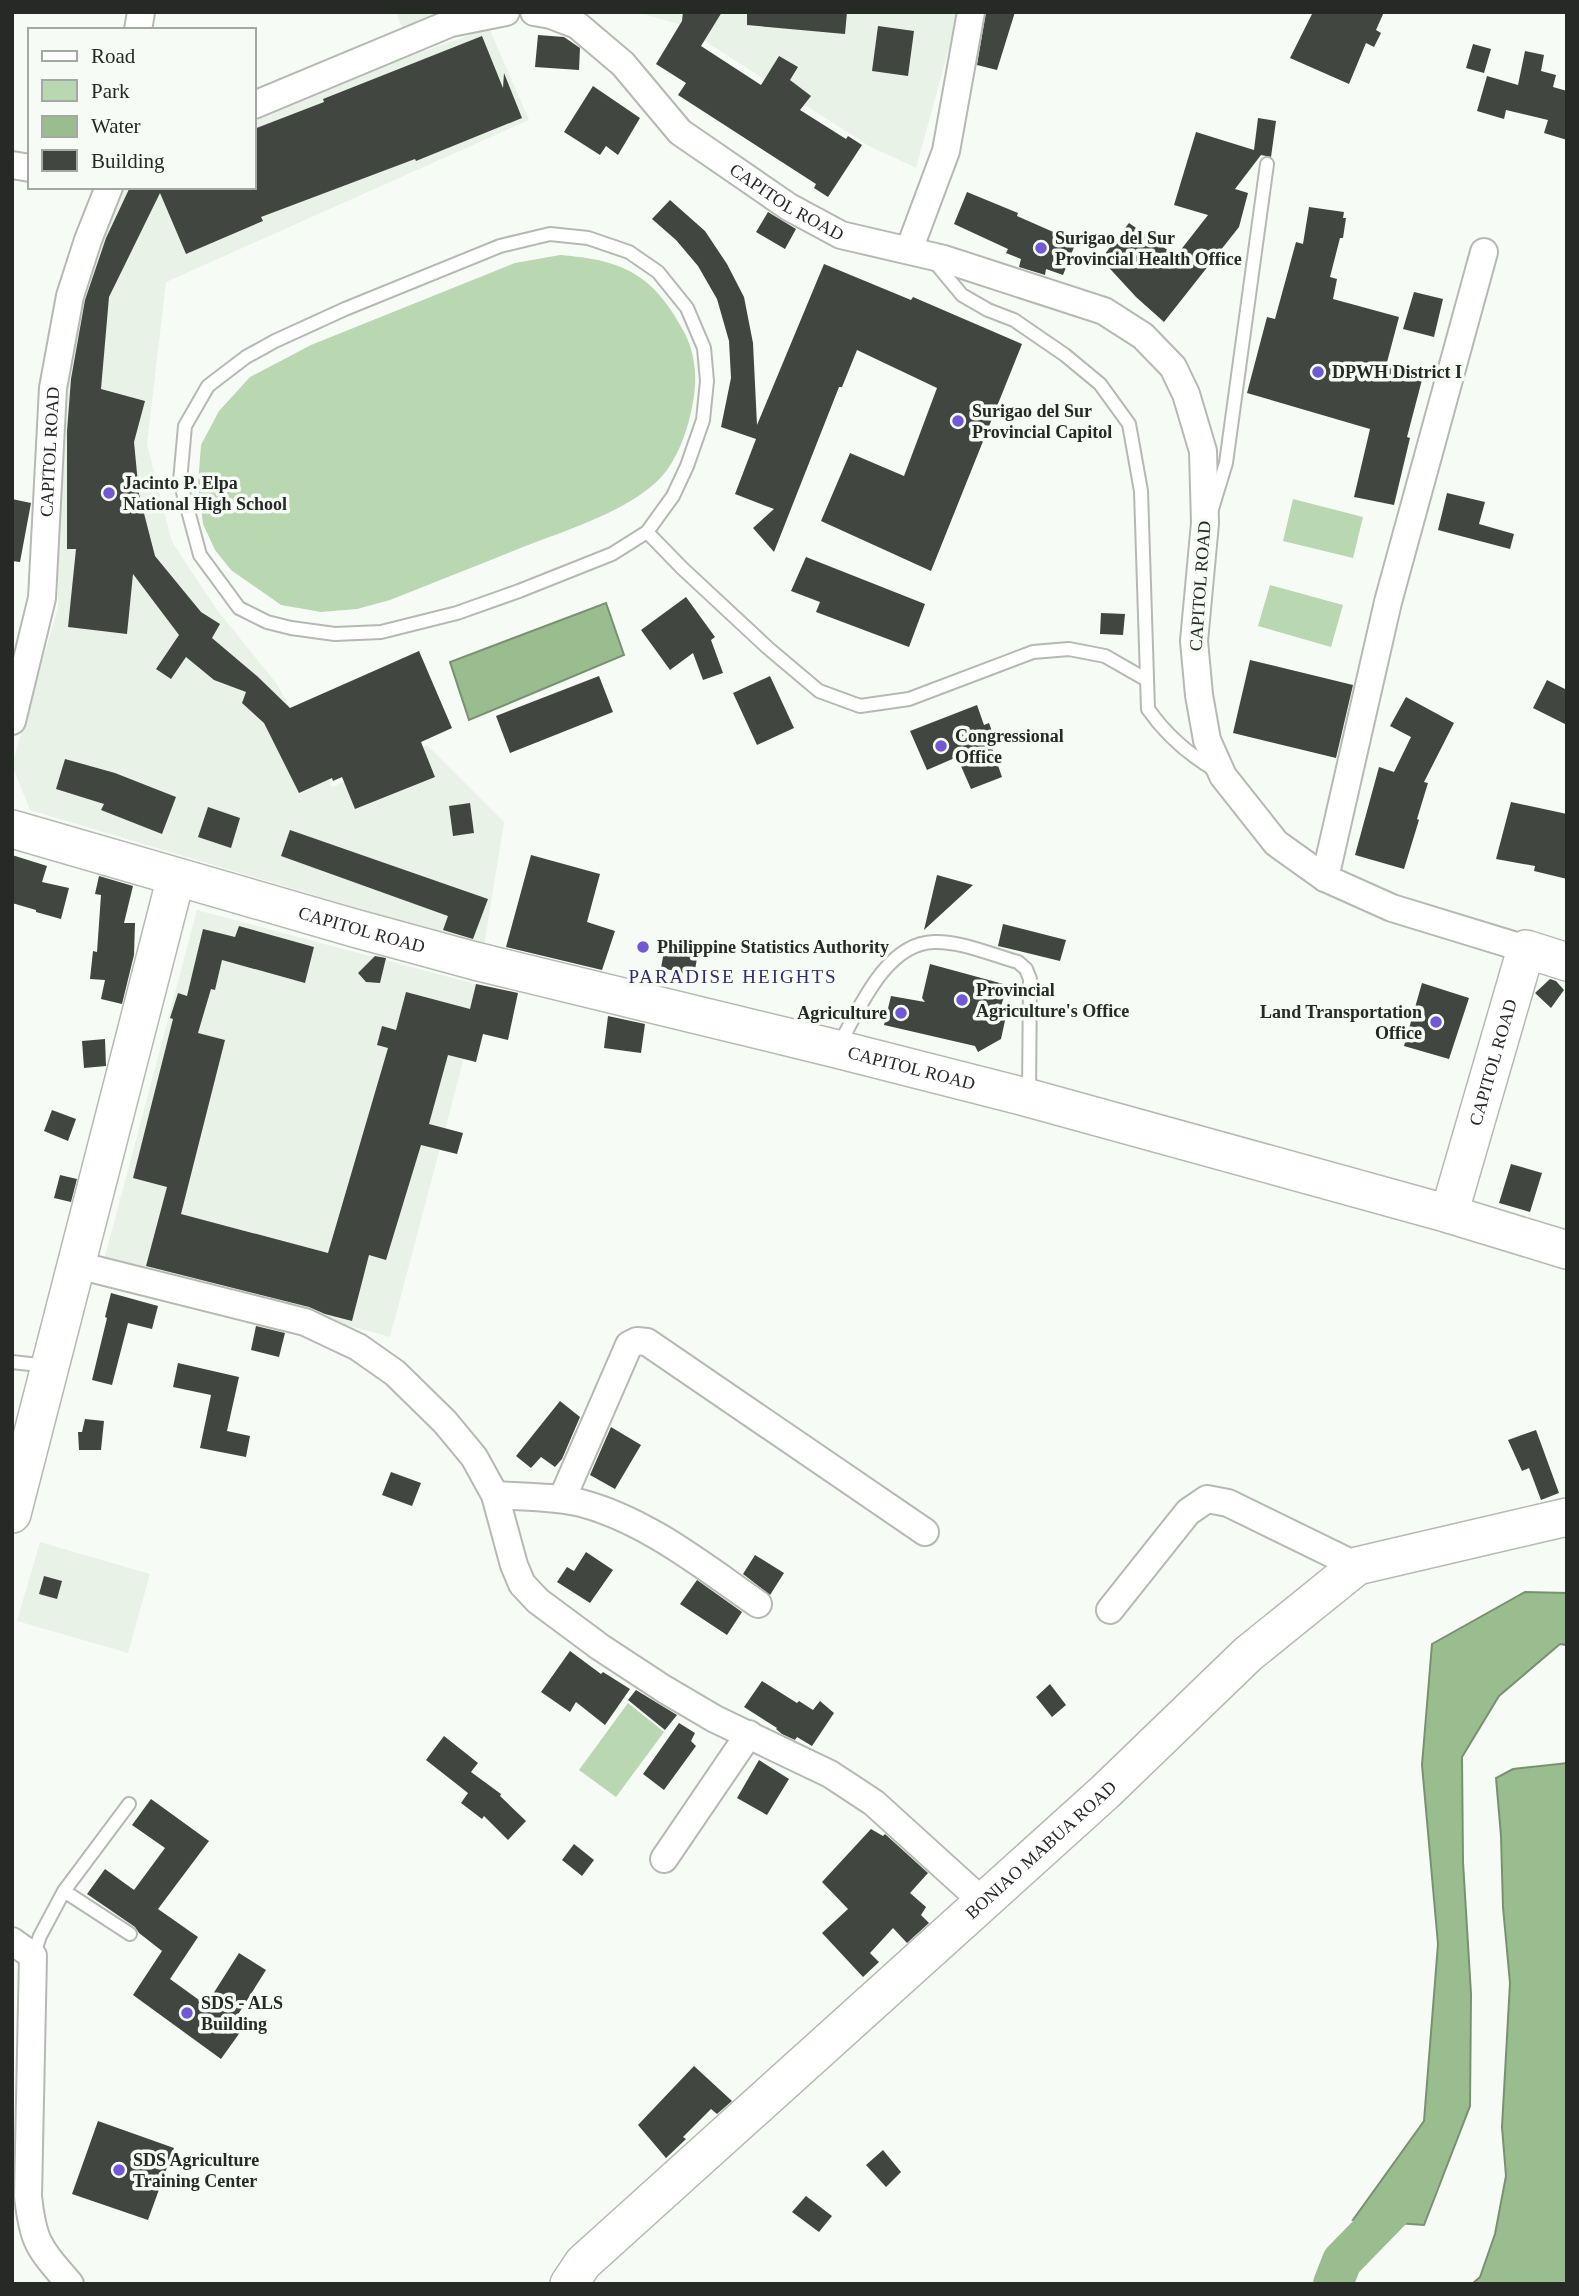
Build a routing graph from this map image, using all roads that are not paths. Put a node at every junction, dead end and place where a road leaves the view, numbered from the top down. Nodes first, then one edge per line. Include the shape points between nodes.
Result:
1 (506, 12) edge
2 (534, 12) edge
3 (971, 12) edge
4 (256, 104) edge
5 (1267, 164) dead end
6 (107, 189) edge
7 (1484, 252) dead end
8 (920, 253) junction
9 (1205, 523) junction
10 (647, 532) junction
11 (1147, 680) junction
12 (12, 720) edge
13 (1223, 776) junction
14 (12, 829) edge
15 (176, 877) junction
16 (1325, 878) junction
17 (1526, 949) junction
18 (1567, 962) edge
19 (837, 1049) junction
20 (1029, 1098) junction
21 (1449, 1214) junction
22 (1567, 1250) edge
23 (77, 1265) junction
24 (12, 1362) edge
25 (51, 1367) junction
26 (495, 1495) junction
27 (562, 1499) junction
28 (12, 1514) edge
29 (1567, 1517) edge
30 (925, 1532) dead end
31 (1357, 1566) junction
32 (758, 1604) dead end
33 (1110, 1610) dead end
34 (749, 1734) junction
35 (129, 1804) dead end
36 (664, 1858) dead end
37 (64, 1891) junction
38 (982, 1901) junction
39 (130, 1934) dead end
40 (22, 1948) edge
41 (70, 2284) edge
42 (569, 2284) edge

1 - 4 street via 451,23
2 - 8 street, CAPITOL ROAD via 577,25 624,64 680,132 789,207 841,234
3 - 8 street via 946,151
5 - 9 lane via 1226,463
6 - 12 street, CAPITOL ROAD via 70,296 55,375 42,598
7 - 16 street via 1388,602
8 - 9 street, CAPITOL ROAD via 1104,311 1143,336 1173,367 1186,394 1203,451
8 - 11 lane via 962,295 1025,327 1065,355 1100,384 1129,424 1141,491
9 - 13 street, CAPITOL ROAD via 1194,641 1207,740
10 - 10 lane via 673,496 703,420 704,348 687,308 658,272 629,252 588,238 550,234 500,246 275,341 208,386 185,426 180,481 200,555 239,608 291,628 334,634 381,632 457,613 612,554
10 - 11 lane via 819,691 860,706 909,699 1033,652 1069,649 1105,656
11 - 13 lane via 1148,709 1158,724 1196,759
13 - 16 street, CAPITOL ROAD via 1276,843
14 - 15 main road, CAPITOL ROAD
15 - 19 main road, CAPITOL ROAD via 462,957
15 - 23 main road
16 - 17 street, CAPITOL ROAD via 1392,908
17 - 18 main road
17 - 21 main road, CAPITOL ROAD
19 - 20 main road, CAPITOL ROAD
19 - 20 lane via 863,999 891,963 921,943 955,944 1018,962 1026,969 1030,979
20 - 21 main road, CAPITOL ROAD
21 - 22 main road
23 - 25 main road
23 - 26 street via 305,1322 358,1347 395,1373 445,1422 474,1457
24 - 25 lane
25 - 28 main road
26 - 27 street
26 - 34 street via 522,1584 538,1601 664,1689
27 - 30 street via 629,1345 637,1341 647,1342
27 - 32 street via 607,1511 639,1526
29 - 31 main road, BONIAO MABUA ROAD
31 - 33 street via 1228,1503 1207,1499 1188,1511
31 - 38 main road, BONIAO MABUA ROAD via 1248,1654 1105,1792
34 - 36 street
34 - 38 street via 830,1774 874,1803
35 - 37 lane
37 - 39 lane
37 - 40 lane via 40,1936
38 - 42 main road, BONIAO MABUA ROAD via 583,2263
40 - 41 street via 32,2228 39,2247

